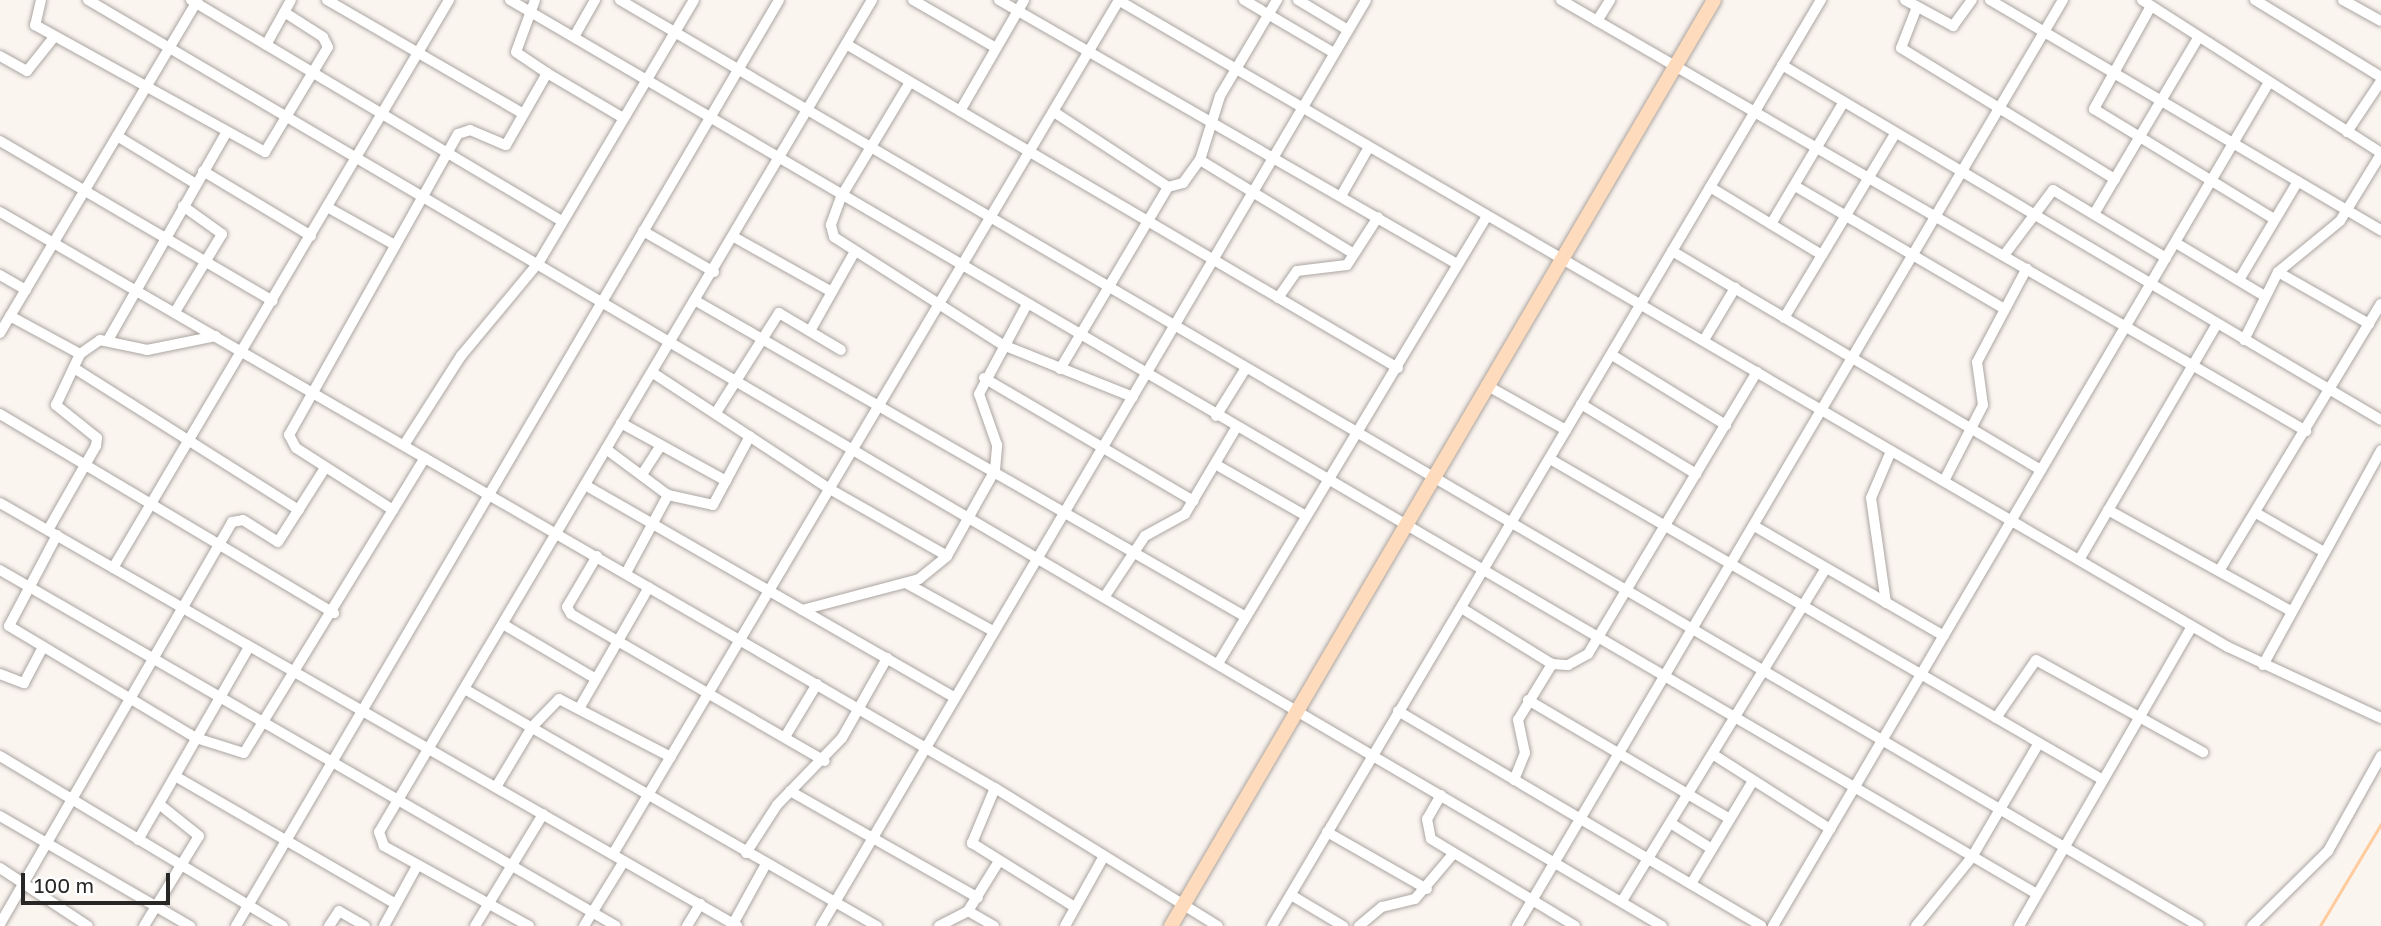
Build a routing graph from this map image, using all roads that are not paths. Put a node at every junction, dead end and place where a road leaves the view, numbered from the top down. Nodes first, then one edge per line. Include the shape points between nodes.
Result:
1 (41, 0) edge
2 (291, 0) edge
3 (327, 0) edge
4 (449, 0) edge
5 (510, 0) edge
6 (535, 0) edge
7 (594, 0) edge
8 (620, 0) edge
9 (694, 0) edge
10 (779, 0) edge
11 (872, 0) edge
12 (913, 0) edge
13 (999, 0) edge
14 (1024, 0) edge
15 (1118, 0) edge
16 (1244, 0) edge
17 (1277, 0) edge
18 (1298, 0) edge
19 (1366, 0) edge
20 (1560, 0) edge
21 (1610, 0) edge
22 (1714, 0) edge
23 (1821, 0) edge
24 (1905, 0) edge
25 (1972, 0) edge
26 (1990, 0) edge
27 (2063, 0) edge
28 (2343, 0) edge
29 (195, 1) edge
30 (2261, 1) edge
31 (96, 2) edge
32 (2146, 3) edge
33 (1917, 7) junction
34 (528, 11) junction
35 (1017, 11) junction
36 (284, 12) junction
37 (1268, 14) junction
38 (1597, 21) junction
39 (2381, 21) edge
40 (1348, 30) junction
41 (675, 32) junction
42 (2044, 32) junction
43 (54, 37) junction
44 (574, 37) junction
45 (2198, 38) junction
46 (846, 44) junction
47 (265, 45) junction
48 (170, 47) junction
49 (996, 48) junction
50 (1089, 52) junction
51 (418, 53) junction
52 (1334, 54) junction
53 (1, 59) edge
54 (1782, 65) junction
55 (1674, 67) junction
56 (738, 69) junction
57 (1236, 69) junction
58 (313, 72) junction
59 (547, 73) junction
60 (2112, 73) junction
61 (2381, 79) edge
62 (646, 82) junction
63 (910, 82) junction
64 (2268, 84) junction
65 (147, 87) junction
66 (2160, 102) junction
67 (1843, 103) junction
68 (1302, 108) junction
69 (1998, 108) junction
70 (807, 110) junction
71 (960, 111) junction
72 (1755, 111) junction
73 (1054, 112) junction
74 (522, 113) junction
75 (288, 115) junction
76 (382, 115) junction
77 (623, 118) junction
78 (709, 119) junction
79 (1210, 119) junction
80 (2347, 132) junction
81 (226, 133) junction
82 (1895, 134) junction
83 (117, 136) junction
84 (0, 141) edge
85 (2137, 141) junction
86 (2233, 144) junction
87 (871, 147) junction
88 (1369, 147) junction
89 (1819, 147) junction
90 (448, 153) junction
91 (1031, 153) junction
92 (2381, 154) edge
93 (358, 155) junction
94 (1275, 157) junction
95 (778, 160) junction
96 (1200, 160) junction
97 (203, 171) junction
98 (1963, 172) junction
99 (1870, 175) junction
100 (2115, 179) junction
101 (2298, 181) junction
102 (2211, 182) junction
103 (196, 184) junction
104 (1795, 186) junction
105 (1168, 187) junction
106 (1710, 187) junction
107 (84, 190) junction
108 (1255, 193) junction
109 (424, 194) junction
110 (1341, 196) junction
111 (841, 197) junction
112 (183, 206) junction
113 (327, 207) junction
114 (2347, 210) junction
115 (0, 212) edge
116 (2094, 214) junction
117 (1936, 215) junction
118 (2032, 215) junction
119 (1487, 216) junction
120 (1378, 217) junction
121 (1845, 217) junction
122 (993, 218) junction
123 (2274, 219) junction
124 (562, 221) junction
125 (1148, 222) junction
126 (1771, 225) junction
127 (2381, 230) edge
128 (643, 231) junction
129 (310, 236) junction
130 (734, 237) junction
131 (165, 238) junction
132 (54, 242) junction
133 (2176, 243) junction
134 (395, 245) junction
135 (1672, 251) junction
136 (855, 253) junction
137 (1354, 254) junction
138 (2005, 254) junction
139 (1822, 255) junction
140 (1913, 256) junction
141 (2166, 258) junction
142 (1561, 259) junction
143 (1216, 261) junction
144 (206, 262) junction
145 (539, 262) junction
146 (1457, 264) junction
147 (959, 266) junction
148 (2027, 268) junction
149 (714, 272) junction
150 (2278, 272) junction
151 (0, 275) edge
152 (2239, 281) junction
153 (2150, 285) junction
154 (1110, 287) junction
155 (1735, 288) junction
156 (136, 289) junction
157 (26, 290) junction
158 (832, 292) junction
159 (2263, 295) junction
160 (1279, 298) junction
161 (603, 300) junction
162 (273, 301) junction
163 (696, 301) junction
164 (940, 302) junction
165 (1641, 303) junction
166 (2381, 304) edge
167 (1026, 306) junction
168 (2003, 308) junction
169 (175, 312) junction
170 (10, 316) junction
171 (1784, 318) junction
172 (2217, 324) junction
173 (2368, 324) junction
174 (1178, 326) junction
175 (2126, 326) junction
176 (810, 331) junction
177 (0, 333) edge
178 (216, 336) junction
179 (762, 337) junction
180 (1080, 338) junction
181 (108, 340) junction
182 (1704, 340) junction
183 (2244, 340) junction
184 (672, 341) junction
185 (1003, 345) junction
186 (841, 350) dead end
187 (245, 352) junction
188 (80, 354) junction
189 (1612, 355) junction
190 (1853, 358) junction
191 (2193, 365) junction
192 (74, 368) junction
193 (1246, 368) junction
194 (1398, 368) junction
195 (1060, 369) junction
196 (1757, 372) junction
197 (653, 373) junction
198 (1147, 377) junction
199 (984, 378) junction
200 (738, 380) junction
201 (1486, 385) junction
202 (2330, 390) junction
203 (310, 391) junction
204 (1133, 397) junction
205 (1581, 404) junction
206 (877, 406) junction
207 (717, 411) junction
208 (1822, 412) junction
209 (0, 415) edge
210 (1216, 416) junction
211 (2381, 420) edge
212 (621, 423) junction
213 (1726, 425) junction
214 (1236, 428) junction
215 (1975, 429) junction
216 (1566, 430) junction
217 (2306, 431) junction
218 (1360, 433) junction
219 (750, 436) junction
220 (193, 443) junction
221 (404, 445) junction
222 (661, 445) junction
223 (853, 447) junction
224 (606, 449) junction
225 (1100, 450) junction
226 (2381, 450) edge
227 (1891, 451) junction
228 (425, 458) junction
229 (1550, 458) junction
230 (1215, 464) junction
231 (86, 465) junction
232 (325, 468) junction
233 (995, 470) junction
234 (2041, 470) junction
235 (643, 473) junction
236 (1696, 474) junction
237 (1434, 477) junction
238 (1326, 479) junction
239 (726, 481) junction
240 (1944, 481) junction
241 (585, 485) junction
242 (828, 488) junction
243 (489, 494) junction
244 (668, 495) junction
245 (1194, 501) junction
246 (0, 503) edge
247 (153, 506) junction
248 (299, 510) junction
249 (393, 510) junction
250 (2108, 510) junction
251 (2256, 513) junction
252 (1062, 514) junction
253 (971, 515) junction
254 (1306, 516) junction
255 (1516, 521) junction
256 (2011, 521) junction
257 (652, 524) junction
258 (1406, 525) junction
259 (1666, 526) junction
260 (1756, 527) junction
261 (53, 533) junction
262 (558, 534) junction
263 (218, 544) junction
264 (2324, 552) junction
265 (1129, 553) junction
266 (597, 556) junction
267 (947, 556) junction
268 (1037, 556) junction
269 (2079, 560) junction
270 (1734, 566) junction
271 (113, 568) junction
272 (0, 570) edge
273 (1825, 570) junction
274 (1486, 571) junction
275 (2220, 571) junction
276 (626, 573) junction
277 (906, 583) junction
278 (28, 586) junction
279 (649, 587) junction
280 (1629, 588) junction
281 (769, 590) junction
282 (1105, 596) junction
283 (1886, 603) junction
284 (1803, 606) junction
285 (1464, 609) junction
286 (802, 610) junction
287 (185, 611) junction
288 (2291, 611) junction
289 (334, 613) junction
290 (1246, 617) junction
291 (506, 626) junction
292 (2192, 626) junction
293 (993, 631) junction
294 (1696, 631) junction
295 (1944, 636) junction
296 (741, 639) junction
297 (618, 640) junction
298 (1600, 640) junction
299 (43, 647) junction
300 (248, 648) junction
301 (887, 658) junction
302 (155, 662) junction
303 (1219, 662) junction
304 (1552, 664) junction
305 (2263, 665) junction
306 (1762, 669) junction
307 (0, 674) edge
308 (296, 675) junction
309 (1921, 675) junction
310 (1667, 678) junction
311 (596, 679) junction
312 (817, 684) junction
313 (468, 691) junction
314 (709, 694) junction
315 (954, 697) junction
316 (218, 698) junction
317 (1528, 700) junction
318 (132, 701) junction
319 (580, 706) junction
320 (859, 708) junction
321 (1298, 709) junction
322 (362, 710) junction
323 (1398, 711) junction
324 (2142, 715) junction
325 (1732, 717) junction
326 (1996, 718) junction
327 (2381, 718) edge
328 (267, 723) junction
329 (532, 727) junction
330 (785, 737) junction
331 (196, 738) junction
332 (1883, 739) junction
333 (2039, 743) junction
334 (926, 748) junction
335 (432, 750) junction
336 (2203, 752) dead end
337 (1373, 753) junction
338 (1714, 755) junction
339 (0, 756) edge
340 (1621, 756) junction
341 (2381, 756) edge
342 (671, 757) junction
343 (332, 761) junction
344 (825, 761) junction
345 (175, 776) junction
346 (1514, 780) junction
347 (2103, 780) junction
348 (1753, 781) junction
349 (496, 787) junction
350 (995, 788) junction
351 (1853, 790) junction
352 (790, 791) junction
353 (1441, 795) junction
354 (1689, 795) junction
355 (647, 796) junction
356 (74, 800) junction
357 (159, 804) junction
358 (398, 804) junction
359 (2000, 808) junction
360 (543, 814) junction
361 (0, 816) edge
362 (1580, 819) junction
363 (1730, 819) junction
364 (1672, 824) junction
365 (1830, 828) junction
366 (1327, 832) junction
367 (874, 838) junction
368 (138, 840) junction
369 (286, 841) junction
370 (47, 845) junction
371 (2066, 847) junction
372 (1712, 849) junction
373 (746, 853) junction
374 (613, 854) junction
375 (1453, 854) junction
376 (1104, 856) junction
377 (1972, 857) junction
378 (624, 860) junction
379 (1555, 860) junction
380 (1649, 860) junction
381 (999, 861) junction
382 (766, 864) junction
383 (417, 866) junction
384 (184, 867) junction
385 (0, 868) edge
386 (512, 868) junction
387 (24, 882) junction
388 (1690, 884) junction
389 (1427, 889) junction
390 (2037, 894) junction
391 (1291, 895) junction
392 (978, 898) junction
393 (1532, 900) junction
394 (1622, 901) junction
395 (834, 903) junction
396 (488, 904) junction
397 (700, 904) junction
398 (248, 905) junction
399 (396, 905) junction
400 (1183, 906) junction
401 (1075, 907) junction
402 (158, 909) junction
403 (968, 911) junction
404 (593, 912) junction
405 (0, 923) edge
406 (2020, 923) edge
407 (735, 925) edge
408 (1919, 925) edge
409 (88, 926) edge
410 (144, 926) edge
411 (190, 926) edge
412 (236, 926) edge
413 (283, 926) edge
414 (329, 926) edge
415 (365, 926) edge
416 (383, 926) edge
417 (475, 926) edge
418 (529, 926) edge
419 (584, 926) edge
420 (616, 926) edge
421 (687, 926) edge
422 (821, 926) edge
423 (877, 926) edge
424 (939, 926) edge
425 (994, 926) edge
426 (1065, 926) edge
427 (1171, 926) edge
428 (1218, 926) edge
429 (1272, 926) edge
430 (1343, 926) edge
431 (1359, 926) edge
432 (1517, 926) edge
433 (1575, 926) edge
434 (1662, 926) edge
435 (1761, 926) edge
436 (1773, 926) edge
437 (2033, 926) edge
438 (2199, 926) edge
439 (2252, 926) edge

1 - 43 street via 32,20
2 - 36 street
3 - 51 street
4 - 51 street
5 - 34 street
6 - 34 street
7 - 44 street
8 - 41 street
9 - 41 street
10 - 56 street
11 - 46 street
12 - 49 street
13 - 35 street
14 - 35 street
15 - 50 street
15 - 57 street
16 - 37 street
17 - 37 street
18 - 40 street
19 - 40 street
20 - 38 street
21 - 38 street
22 - 55 main road
23 - 54 street
24 - 33 street
25 - 33 street via 1953,26
26 - 42 street
27 - 42 street
28 - 39 street
29 - 47 street
29 - 48 street
30 - 61 street
31 - 48 street
32 - 45 street
32 - 60 street
33 - 69 street via 1898,46
34 - 44 street
34 - 59 street via 516,52
35 - 49 street
35 - 50 street
36 - 47 street
36 - 58 street via 327,41
37 - 52 street
37 - 57 street
38 - 55 street
40 - 52 street
41 - 56 street
41 - 62 street
42 - 60 street
42 - 69 street
43 - 53 street via 27,71
43 - 65 street
44 - 62 street
45 - 64 street
45 - 66 street
46 - 63 street
46 - 70 street
47 - 58 street
48 - 65 street
48 - 75 street
49 - 71 street
50 - 73 street
50 - 79 street
51 - 74 street
51 - 76 street
52 - 68 street
54 - 67 street
54 - 72 street
55 - 72 street
55 - 142 main road
56 - 70 street
56 - 78 street
57 - 68 street
57 - 79 street
58 - 75 street
58 - 76 street
59 - 74 street
59 - 77 street
60 - 66 street
60 - 85 street via 2094,109
61 - 80 street
62 - 77 street
62 - 78 street
63 - 71 street
63 - 87 street
64 - 80 street
64 - 86 street
65 - 81 street
65 - 83 street
66 - 85 street
66 - 86 street
67 - 82 street
67 - 89 street
68 - 88 street
68 - 94 street
69 - 98 street
69 - 100 street
70 - 87 street
70 - 95 street
71 - 91 street
72 - 89 street
72 - 106 street
73 - 91 street
73 - 105 street
74 - 90 street via 506,145 464,130
75 - 81 street via 265,152
75 - 93 street
76 - 90 street
76 - 93 street
77 - 124 street
78 - 95 street
78 - 128 street
79 - 94 street
79 - 96 street
80 - 92 street
81 - 97 street
82 - 98 street
82 - 99 street
83 - 103 street
83 - 107 street
84 - 107 street
85 - 100 street
85 - 102 street
86 - 101 street
86 - 102 street
87 - 111 street
87 - 122 street
88 - 110 street
88 - 119 street
89 - 99 street
89 - 104 street
90 - 109 street
90 - 124 street
91 - 122 street
91 - 125 street
92 - 114 street
93 - 109 street
93 - 113 street
94 - 108 street
94 - 110 street
95 - 111 street
95 - 130 street
96 - 105 street via 1183,183
96 - 108 street
97 - 103 street
97 - 129 street
98 - 117 street
98 - 118 street
99 - 117 street
99 - 121 street
100 - 116 street
101 - 114 street
101 - 123 street
102 - 123 street
102 - 133 street
103 - 112 street
104 - 121 street
104 - 126 street
105 - 125 street
106 - 126 street
106 - 135 street
107 - 131 street
107 - 132 street
108 - 137 street
108 - 143 street
109 - 134 street
109 - 145 street
110 - 120 street
111 - 136 street via 831,230
111 - 147 street
112 - 131 street
112 - 144 street via 222,234
113 - 129 street
113 - 134 street
114 - 127 street
114 - 150 street
115 - 132 street
116 - 118 street via 2053,190
116 - 141 street
117 - 138 street
117 - 140 street
118 - 138 street
118 - 153 street
119 - 142 street
119 - 146 street
120 - 137 street
120 - 146 street
121 - 139 street
121 - 140 street
122 - 147 street
122 - 154 street
123 - 152 street
124 - 145 street
125 - 143 street
125 - 154 street
126 - 139 street
128 - 149 street
128 - 161 street
129 - 162 street
130 - 149 street
130 - 158 street
131 - 144 street
131 - 156 street
132 - 156 street
132 - 157 street
133 - 141 street
133 - 152 street
134 - 203 street
135 - 155 street
135 - 165 street
136 - 158 street
136 - 164 street
137 - 160 street via 1338,270 1297,271
138 - 148 street
139 - 171 street
140 - 168 street
140 - 190 street
141 - 153 street
142 - 165 street
142 - 201 main road
143 - 160 street
143 - 174 street
144 - 162 street
144 - 169 street
145 - 161 street
145 - 221 street via 461,356
146 - 194 street
147 - 164 street
147 - 167 street
148 - 168 street
148 - 175 street
149 - 163 street
150 - 159 street
150 - 173 street
151 - 157 street
152 - 159 street
153 - 172 street
153 - 175 street
154 - 174 street
154 - 180 street
155 - 171 street
155 - 182 street
156 - 169 street
156 - 181 street
157 - 170 street
158 - 176 street
159 - 183 street
160 - 194 street
161 - 184 street
161 - 243 street
162 - 187 street
163 - 179 street
163 - 184 street
164 - 185 street
164 - 206 street
165 - 182 street
165 - 189 street
166 - 173 street
167 - 180 street
167 - 185 street
168 - 215 street via 1977,362 1984,398
169 - 178 street
170 - 177 street
170 - 188 street
171 - 190 street
172 - 183 street
172 - 191 street
173 - 202 street
174 - 193 street
174 - 198 street
175 - 191 street
175 - 234 street
176 - 179 street via 779,313
176 - 186 street
178 - 181 street via 147,350
178 - 187 street
179 - 200 street
179 - 206 street
180 - 195 street
180 - 198 street
181 - 188 street
182 - 196 street
183 - 202 street
184 - 197 street
184 - 200 street
185 - 195 street
185 - 199 street
187 - 203 street
187 - 220 street
188 - 192 street
189 - 205 street
189 - 213 street
190 - 208 street
190 - 215 street
191 - 217 street
191 - 250 street
192 - 220 street
192 - 231 street via 56,405 97,438
193 - 210 street
193 - 218 street
194 - 218 street
195 - 204 street
196 - 208 street
196 - 213 street
197 - 207 street
197 - 212 street
198 - 204 street
198 - 210 street
199 - 225 street
199 - 233 street via 979,394 997,444
200 - 207 street
200 - 223 street
201 - 216 street
201 - 237 main road
202 - 211 street
202 - 217 street
203 - 221 street
203 - 232 street via 289,435 296,448
204 - 225 street
205 - 216 street
205 - 236 street
206 - 223 street
206 - 233 street
207 - 219 street
208 - 227 street
208 - 260 street
209 - 231 street
210 - 214 street
212 - 222 street
212 - 224 street
213 - 236 street
214 - 230 street
214 - 238 street
215 - 234 street
215 - 240 street
216 - 229 street
217 - 251 street
218 - 237 street
218 - 238 street
219 - 239 street
219 - 242 street
220 - 247 street
220 - 248 street
221 - 228 street
222 - 235 street
222 - 239 street
223 - 242 street
223 - 253 street
224 - 235 street
224 - 241 street
225 - 245 street
225 - 252 street
226 - 264 street
227 - 240 street
227 - 283 street via 1871,498
228 - 243 street
228 - 249 street
229 - 255 street
229 - 259 street
230 - 245 street
230 - 254 street
231 - 247 street
231 - 261 street
232 - 248 street
232 - 249 street
233 - 252 street
233 - 253 street
234 - 256 street
235 - 244 street
236 - 259 street
237 - 255 street
237 - 258 main road
238 - 254 street
238 - 258 street
239 - 244 street via 709,508
240 - 256 street
241 - 257 street
241 - 262 street
242 - 267 street
242 - 281 street
243 - 262 street
243 - 322 street
244 - 257 street
245 - 265 street via 1177,521 1145,536
246 - 261 street
247 - 263 street
247 - 271 street
248 - 263 street via 278,542 238,519
249 - 289 street
250 - 269 street
250 - 275 street
251 - 264 street
251 - 275 street
252 - 265 street
252 - 268 street
253 - 267 street
253 - 268 street
254 - 290 street
255 - 274 street
255 - 280 street
256 - 269 street
256 - 295 street
257 - 276 street
257 - 281 street
258 - 274 street
258 - 321 main road
259 - 270 street
259 - 280 street
260 - 270 street
260 - 273 street
261 - 271 street
261 - 278 street
262 - 266 street
262 - 291 street
263 - 287 street
263 - 289 street
264 - 288 street
265 - 282 street
265 - 290 street
266 - 276 street
266 - 297 street via 568,611
267 - 277 street via 930,575
268 - 282 street
268 - 293 street
269 - 292 street
270 - 284 street
270 - 294 street
271 - 287 street
272 - 278 street
273 - 283 street
273 - 284 street
274 - 285 street
274 - 298 street
275 - 288 street
276 - 279 street
277 - 286 street
277 - 293 street
278 - 299 street via 9,626
278 - 302 street
279 - 296 street
279 - 297 street
280 - 294 street
280 - 298 street
281 - 286 street
281 - 296 street
282 - 303 street
283 - 295 street
284 - 306 street
284 - 309 street
285 - 304 street
285 - 323 street
286 - 301 street
287 - 300 street
287 - 302 street
288 - 305 street
289 - 308 street
290 - 303 street
291 - 311 street
291 - 313 street
292 - 305 street
292 - 324 street
293 - 315 street
294 - 306 street
294 - 310 street
295 - 309 street
296 - 312 street
296 - 314 street
297 - 311 street
297 - 314 street
298 - 304 street via 1579,661
298 - 310 street
299 - 307 street via 24,683
299 - 318 street
300 - 308 street
300 - 316 street
301 - 315 street
301 - 320 street
302 - 316 street
302 - 318 street
303 - 321 street
304 - 317 street
305 - 327 street
306 - 325 street
306 - 332 street
308 - 322 street
308 - 328 street
309 - 326 street
309 - 332 street
310 - 325 street
310 - 340 street
311 - 319 street
312 - 320 street
312 - 330 street
313 - 329 street
313 - 335 street
314 - 330 street
314 - 342 street
315 - 334 street
316 - 328 street
316 - 331 street
317 - 340 street
317 - 346 street via 1518,720 1525,753
318 - 331 street
318 - 356 street
319 - 329 street via 559,699
319 - 342 street
320 - 334 street
320 - 344 street
321 - 337 street
321 - 400 main road
322 - 335 street
322 - 343 street
323 - 337 street
323 - 346 street
324 - 326 street via 2036,660
324 - 336 street
324 - 347 street
325 - 338 street
325 - 351 street
326 - 333 street
328 - 331 street via 244,753
328 - 343 street
329 - 349 street
329 - 355 street
330 - 344 street
331 - 345 street
332 - 351 street
332 - 359 street
333 - 347 street
333 - 359 street
334 - 350 street
334 - 367 street
335 - 349 street
335 - 358 street
337 - 353 street
337 - 366 street
338 - 348 street
338 - 354 street
339 - 356 street
340 - 354 street
340 - 362 street
341 - 439 street via 2328,851
342 - 355 street
343 - 358 street
343 - 369 street
344 - 352 street
345 - 357 street
345 - 369 street
346 - 362 street
347 - 371 street
348 - 363 street
348 - 365 street
349 - 360 street
350 - 376 street
350 - 381 street via 970,837 976,849
351 - 365 street
351 - 377 street
352 - 367 street
352 - 373 street
353 - 375 street via 1426,831
353 - 379 street
354 - 363 street
354 - 364 street
355 - 373 street
355 - 374 street
356 - 368 street
356 - 370 street
357 - 368 street
357 - 384 street via 197,828
358 - 383 street via 378,839
358 - 386 street
359 - 371 street
359 - 377 street
360 - 374 street
360 - 386 street
361 - 370 street
362 - 379 street
362 - 380 street
363 - 372 street
364 - 372 street
364 - 380 street
365 - 436 street
366 - 389 street
366 - 391 street
367 - 392 street
367 - 395 street
368 - 384 street
369 - 398 street
369 - 399 street
370 - 387 street
370 - 402 street
371 - 390 street
371 - 438 street
372 - 388 street
373 - 382 street
374 - 378 street
375 - 389 street
375 - 393 street
376 - 400 street
376 - 401 street
377 - 390 street
377 - 408 street
378 - 397 street
378 - 404 street
379 - 393 street
379 - 394 street
380 - 388 street
380 - 394 street
381 - 392 street
381 - 401 street
382 - 395 street
382 - 407 street
383 - 396 street
383 - 399 street
384 - 398 street
384 - 402 street
385 - 387 street
386 - 396 street
386 - 404 street
387 - 405 street
387 - 409 street
388 - 435 street
389 - 431 street via 1401,906 1371,913
390 - 406 street
391 - 429 street
391 - 430 street
392 - 403 street
393 - 432 street
393 - 433 street
394 - 434 street
395 - 422 street
395 - 423 street
396 - 417 street
396 - 418 street
397 - 407 street
397 - 421 street
398 - 412 street
398 - 413 street
399 - 416 street
400 - 427 main road
400 - 428 street
401 - 426 street
402 - 410 street
402 - 411 street
403 - 424 street
403 - 425 street
404 - 419 street
404 - 420 street
406 - 437 street
414 - 415 street via 339,911

